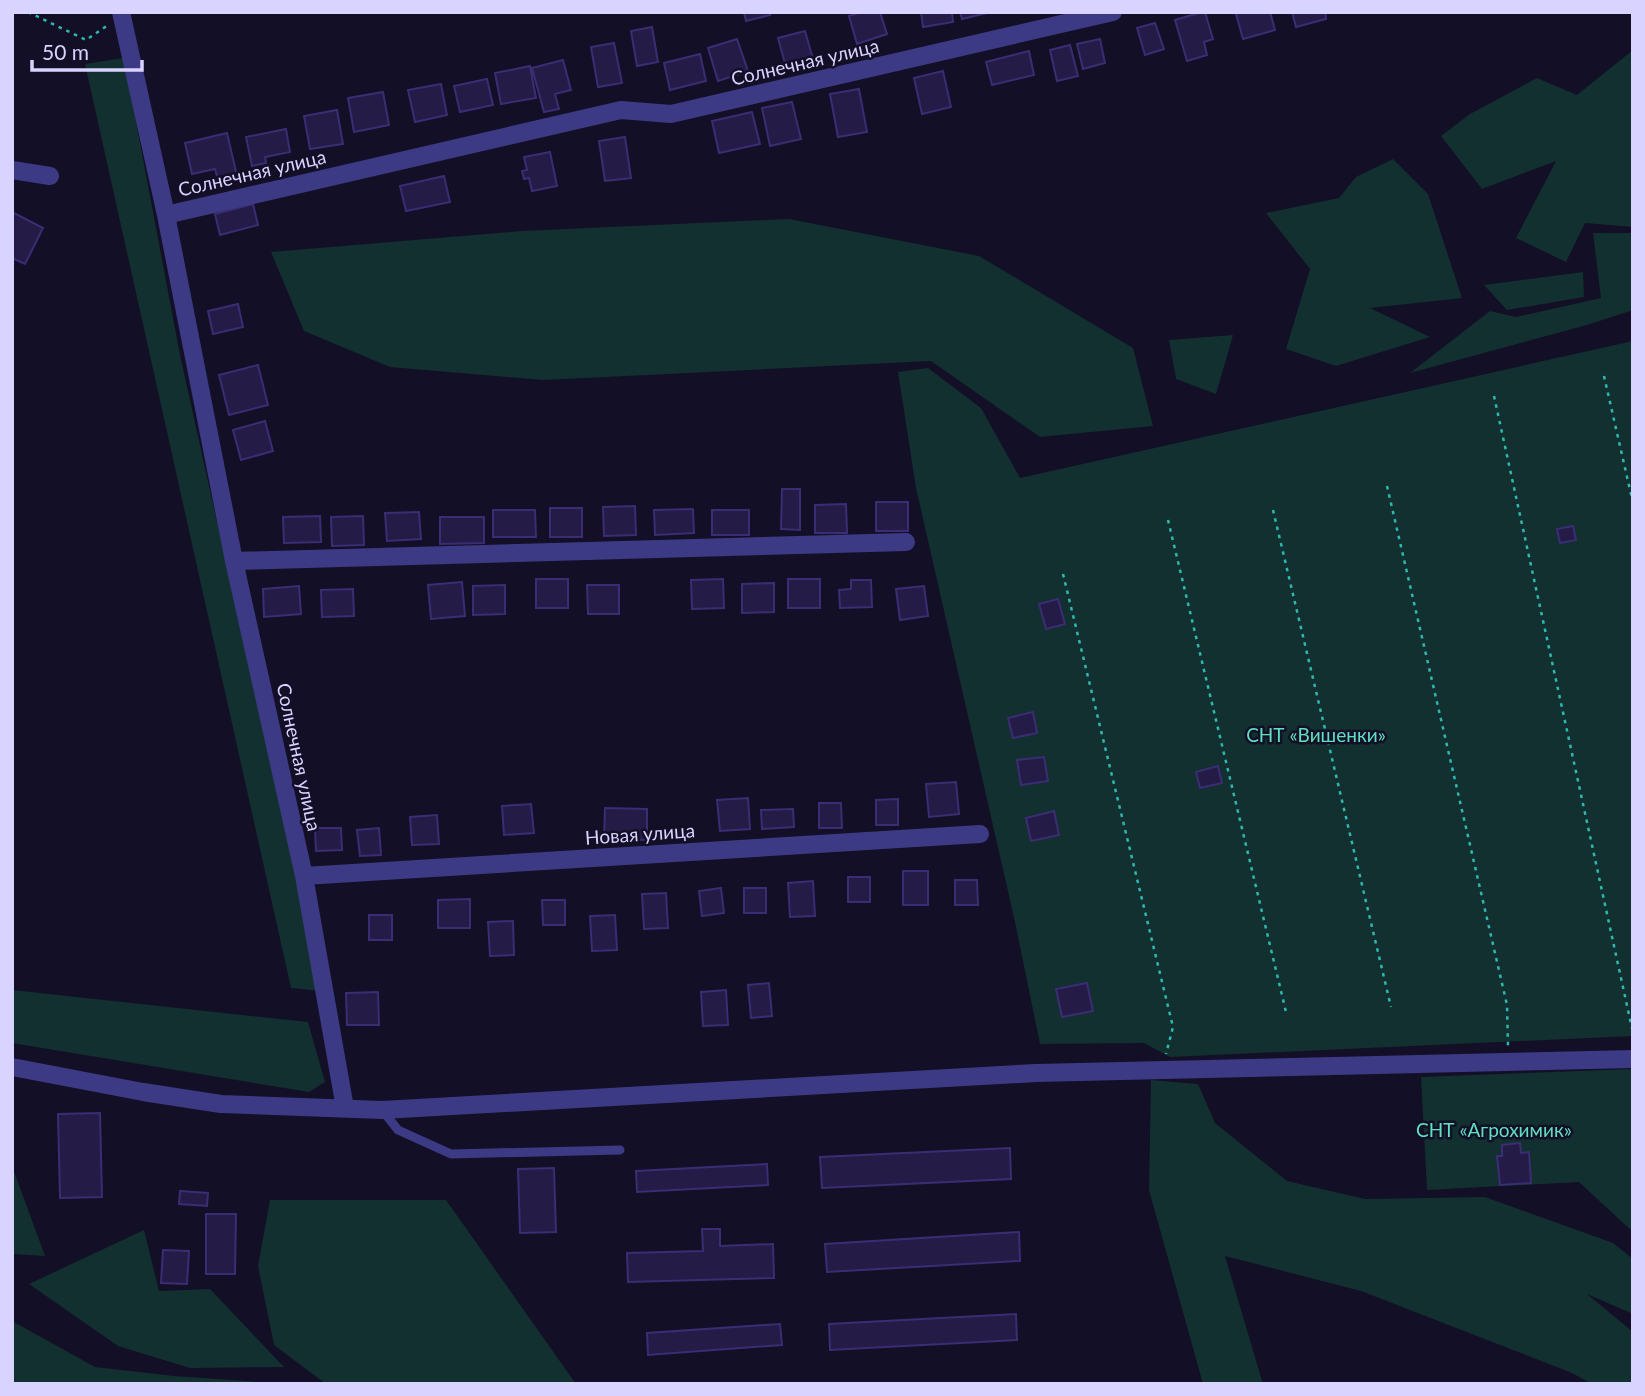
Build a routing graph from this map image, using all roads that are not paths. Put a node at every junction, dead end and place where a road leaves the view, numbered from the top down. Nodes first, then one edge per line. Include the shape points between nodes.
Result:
1 (1113, 12) edge
2 (121, 14) edge
3 (12, 170) edge
4 (50, 176) dead end
5 (166, 215) junction
6 (906, 542) dead end
7 (234, 561) junction
8 (980, 834) dead end
9 (304, 876) junction
10 (1633, 1059) edge
11 (12, 1067) edge
12 (345, 1108) junction
13 (382, 1110) junction
14 (620, 1150) dead end

1 - 5 street, Солнечная улица via 671,114 621,110
2 - 5 street
3 - 4 street
5 - 7 street, Солнечная улица
6 - 7 street
7 - 9 street, Солнечная улица
8 - 9 street, Новая улица
9 - 12 street, Солнечная улица
10 - 13 street via 1023,1074
11 - 12 street via 221,1104
12 - 13 street
13 - 14 lane via 398,1130 451,1154

